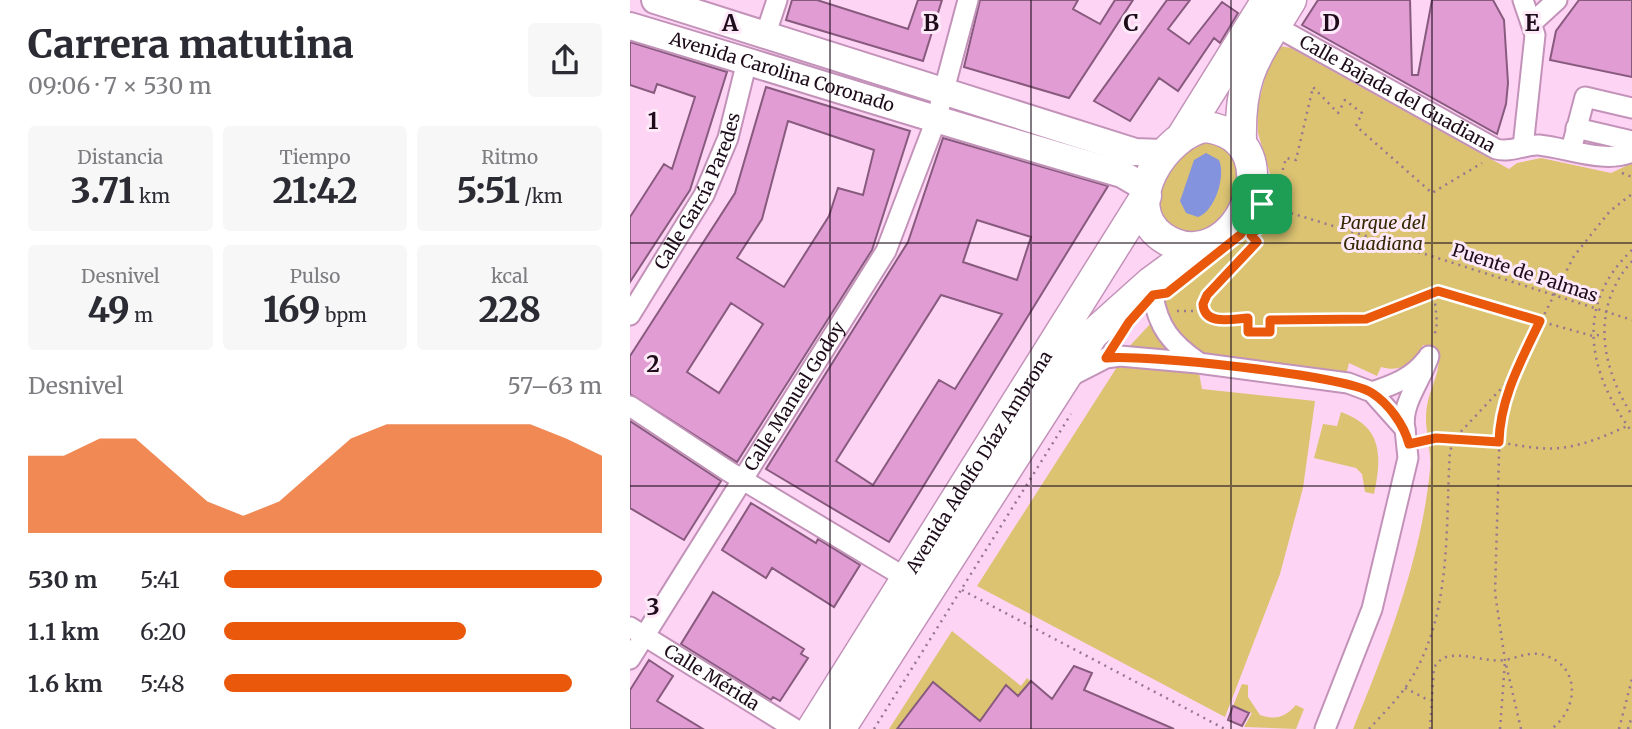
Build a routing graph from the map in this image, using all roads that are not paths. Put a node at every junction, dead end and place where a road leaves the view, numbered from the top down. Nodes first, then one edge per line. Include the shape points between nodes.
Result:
1 (655, 0) edge
2 (777, 0) edge
3 (968, 0) edge
4 (1291, 0) edge
5 (1523, 0) edge
6 (1557, 0) edge
7 (1271, 13) edge
8 (1533, 22) junction
9 (630, 26) edge
10 (765, 36) junction
11 (747, 61) junction
12 (943, 90) junction
13 (1632, 107) edge
14 (936, 120) junction
15 (1576, 128) junction
16 (1632, 141) edge
17 (1241, 142) junction
18 (1173, 144) junction
19 (1523, 147) junction
20 (1570, 150) junction
21 (1632, 152) edge
22 (1146, 192) junction
23 (1199, 247) junction
24 (1153, 295) road end
25 (630, 315) edge
26 (1198, 363) junction
27 (1372, 393) junction
28 (1068, 394) junction
29 (630, 407) edge
30 (1407, 437) junction
31 (744, 479) junction
32 (906, 578) junction
33 (637, 632) edge
34 (630, 659) edge
35 (882, 664) junction
36 (795, 729) edge
37 (812, 729) edge
38 (830, 729) edge
39 (840, 729) edge
40 (1325, 729) edge

1 - 10 main road, Avenida Carolina Coronado
2 - 10 street
3 - 12 street
4 - 7 highway
5 - 8 street
6 - 8 street
7 - 17 highway via 1244,81
7 - 18 highway
7 - 19 street, Calle Bajada del Guadiana via 1496,149
8 - 19 street
9 - 11 main road, Avenida Carolina Coronado
10 - 12 main road, Avenida Carolina Coronado
11 - 14 main road, Avenida Carolina Coronado
11 - 25 street, Calle García Paredes via 728,138 704,195
12 - 14 street
12 - 18 main road, Avenida Carolina Coronado via 1135,152
13 - 15 street via 1585,97
14 - 22 main road, Avenida Carolina Coronado via 1122,174
14 - 31 street, Calle Manuel Godoy via 886,251
15 - 16 street
15 - 20 street
17 - 18 highway via 1221,129 1206,127
17 - 23 highway via 1261,204 1231,230
18 - 22 highway
19 - 20 street, Calle Bajada del Guadiana
20 - 21 street, Calle Bajada del Guadiana via 1606,155
22 - 23 highway via 1146,210 1157,233 1171,243
22 - 32 highway, Avenida Adolfo Díaz Ambrona
23 - 28 highway, Avenida Adolfo Díaz Ambrona via 1093,334
24 - 26 street via 1161,327
26 - 27 street via 1348,383
26 - 28 street via 1106,358
27 - 30 street
27 - 30 street via 1417,371 1429,356 1421,381 1405,406
28 - 35 highway, Avenida Adolfo Díaz Ambrona
29 - 31 street
30 - 40 street via 1391,537 1372,609
31 - 32 street
31 - 33 street, Calle Manuel Godoy
32 - 37 highway, Avenida Adolfo Díaz Ambrona
33 - 34 street, Calle Manuel Godoy
33 - 36 street, Calle Mérida
35 - 38 highway via 860,682
35 - 39 highway, Avenida Adolfo Díaz Ambrona

